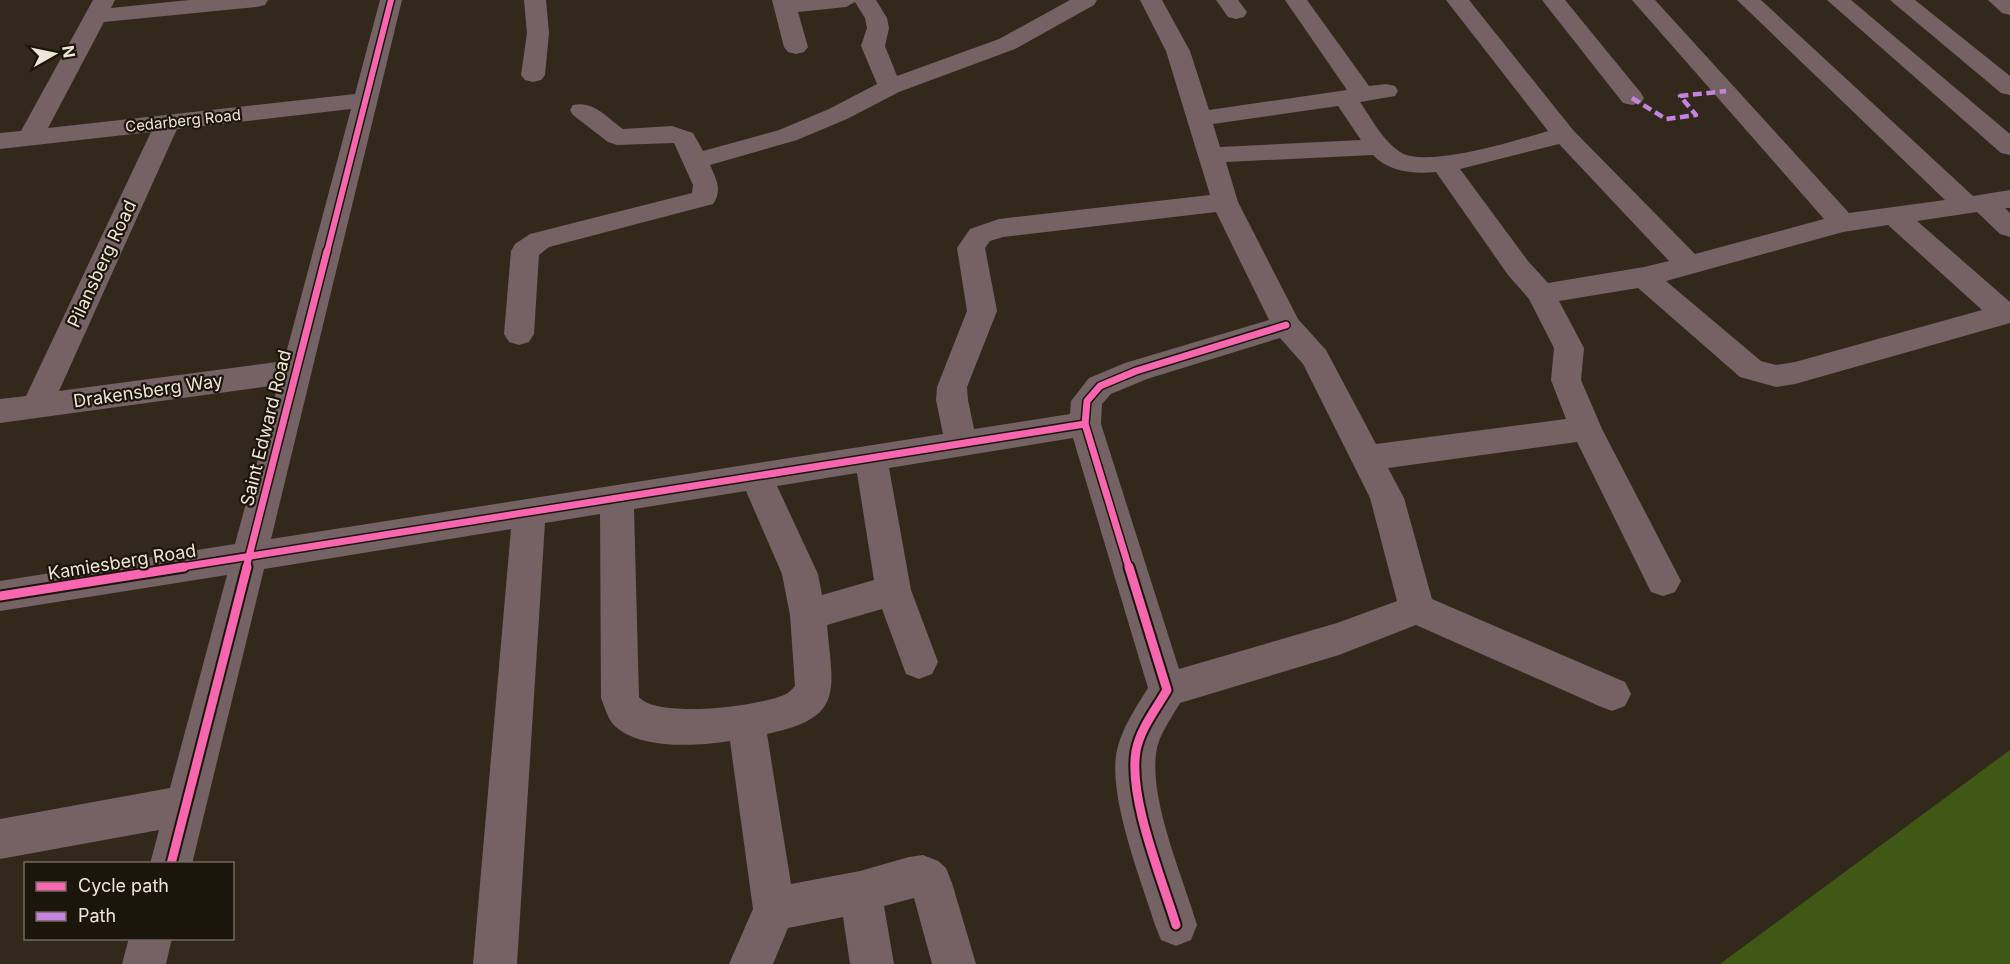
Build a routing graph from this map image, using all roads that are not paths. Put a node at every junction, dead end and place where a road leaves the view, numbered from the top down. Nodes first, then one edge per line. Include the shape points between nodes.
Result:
1 (257, 0) edge
2 (391, 0) edge
3 (535, 0) edge
4 (846, 0) edge
5 (865, 0) edge
6 (1086, 0) edge
7 (1151, 0) edge
8 (1298, 0) edge
9 (1457, 0) edge
10 (1553, 0) edge
11 (1643, 0) edge
12 (1748, 0) edge
13 (1838, 0) edge
14 (1901, 0) edge
15 (1999, 0) edge
16 (784, 4) edge
17 (99, 8) edge
18 (2010, 8) edge
19 (796, 47) dead end
20 (533, 75) dead end
21 (890, 87) junction
22 (2010, 88) edge
23 (1364, 94) junction
24 (1632, 98) dead end
25 (366, 100) junction
26 (582, 110) dead end
27 (1198, 119) junction
28 (168, 122) junction
29 (1564, 135) junction
30 (30, 138) junction
31 (0, 141) edge
32 (1380, 147) junction
33 (2010, 147) edge
34 (1209, 155) junction
35 (696, 161) junction
36 (1443, 164) junction
37 (2010, 199) edge
38 (1225, 202) junction
39 (1975, 204) junction
40 (1894, 216) junction
41 (1843, 223) junction
42 (2010, 228) edge
43 (1688, 264) junction
44 (1644, 277) junction
45 (1541, 294) junction
46 (2008, 313) edge
47 (1286, 325) junction
48 (519, 334) dead end
49 (296, 371) junction
50 (37, 406) junction
51 (0, 411) edge
52 (1085, 424) junction
53 (1586, 429) junction
54 (961, 443) junction
55 (871, 458) junction
56 (1369, 458) junction
57 (756, 476) junction
58 (617, 498) junction
59 (529, 513) junction
60 (249, 558) junction
61 (1663, 581) dead end
62 (893, 590) junction
63 (0, 597) edge
64 (1417, 609) junction
65 (808, 615) junction
66 (919, 662) dead end
67 (1167, 690) junction
68 (1612, 694) dead end
69 (746, 720) junction
70 (186, 805) junction
71 (0, 839) edge
72 (172, 862) edge
73 (860, 892) junction
74 (774, 909) junction
75 (1176, 925) dead end
76 (151, 940) edge
77 (869, 963) edge
78 (144, 964) edge
79 (495, 964) edge
80 (751, 964) edge
81 (954, 964) edge

1 - 17 street
2 - 25 street, Saint Edward Road
3 - 20 street via 538,33
4 - 16 street
5 - 21 street via 876,18 878,28 873,46
6 - 21 street via 1007,44
7 - 27 street via 1178,51
8 - 23 street
9 - 29 street
10 - 24 street
11 - 41 street
12 - 39 street
13 - 33 street
14 - 22 street
15 - 18 street
16 - 19 street
17 - 30 street
21 - 35 street via 788,135
23 - 27 street
23 - 32 street
25 - 28 street, Cedarberg Road
25 - 49 street, Saint Edward Road
26 - 35 street via 617,137 678,135 684,138
27 - 34 street
28 - 30 street, Cedarberg Road
28 - 50 street, Pilansberg Road
29 - 36 street
29 - 43 street
30 - 31 street, Cedarberg Road
32 - 34 street
32 - 36 street via 1394,160 1416,167
34 - 38 street
35 - 48 street via 706,185 704,198 540,240 525,251
36 - 45 street
37 - 39 street
38 - 47 street
38 - 54 street via 999,228 980,235 971,248 982,311 951,393
39 - 40 street
39 - 42 street
40 - 41 street
40 - 46 street
41 - 43 street
43 - 44 street
44 - 45 street
44 - 46 street via 1751,369 1776,376
45 - 53 street via 1569,348 1566,380
47 - 52 street via 1136,371 1100,386 1087,401
47 - 56 street via 1315,358
49 - 50 street, Drakensberg Way
49 - 60 street, Saint Edward Road
50 - 51 street, Drakensberg Way
52 - 54 street, Kamiesberg Road
52 - 67 street
53 - 56 street
53 - 61 street
54 - 55 street, Kamiesberg Road
55 - 57 street, Kamiesberg Road
55 - 62 street
56 - 64 street via 1387,498
57 - 58 street, Kamiesberg Road
57 - 65 street via 800,574
58 - 59 street, Kamiesberg Road
58 - 69 street via 623,706 637,719 684,728
59 - 60 street, Kamiesberg Road
59 - 79 street
60 - 63 street, Kamiesberg Road
60 - 70 street, Saint Edward Road
62 - 65 street
62 - 66 street
64 - 67 street via 1339,639
64 - 68 street
65 - 69 street via 812,695 787,713
67 - 75 street via 1139,741 1136,781
69 - 74 street
70 - 71 street
70 - 72 street, Saint Edward Road
73 - 74 street
73 - 77 street
73 - 81 street via 909,878 927,878
74 - 80 street
76 - 78 street

